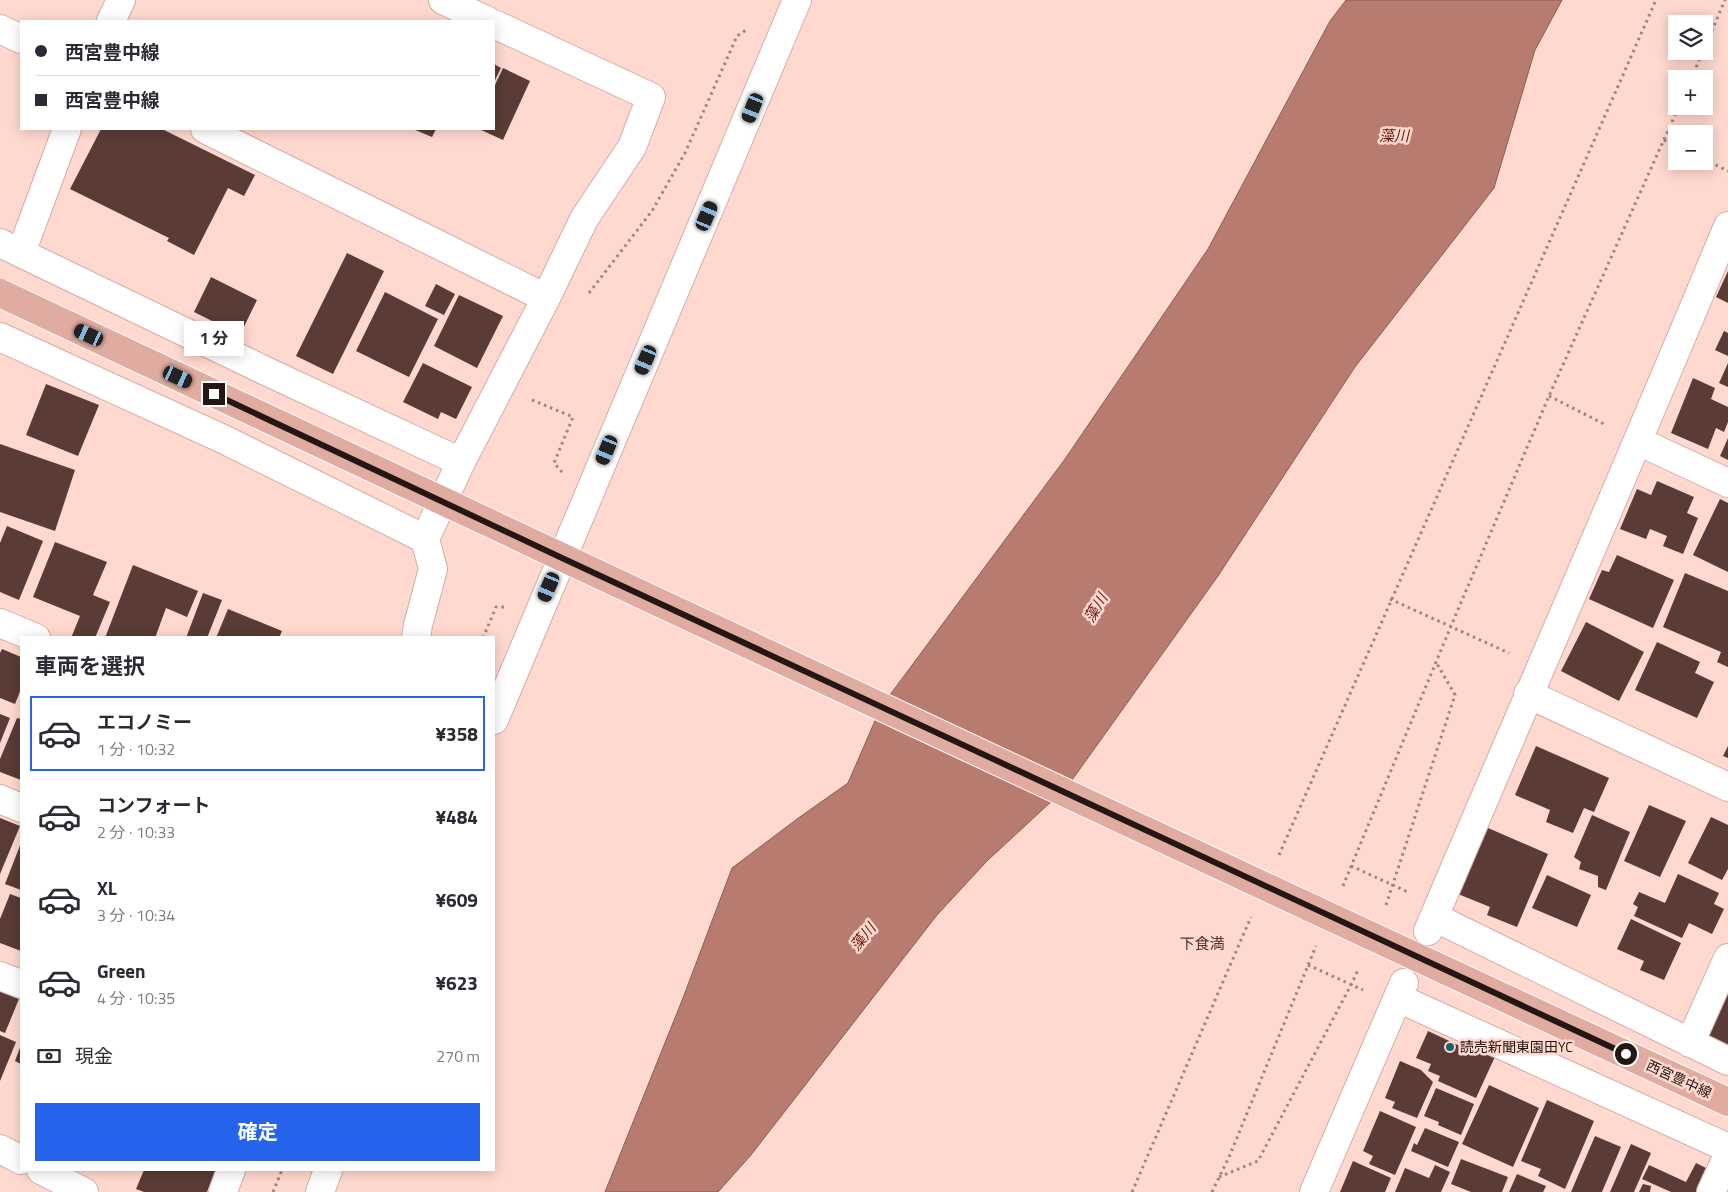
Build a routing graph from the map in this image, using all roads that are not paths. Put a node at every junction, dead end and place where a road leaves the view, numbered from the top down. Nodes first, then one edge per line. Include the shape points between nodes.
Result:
1 (121, 0) edge
2 (443, 0) edge
3 (797, 0) edge
4 (111, 20) edge
5 (486, 20) edge
6 (495, 24) edge
7 (0, 29) edge
8 (20, 39) edge
9 (67, 130) edge
10 (207, 130) edge
11 (1728, 226) edge
12 (10, 248) edge
13 (0, 293) edge
14 (546, 298) junction
15 (0, 337) edge
16 (1638, 441) junction
17 (461, 462) junction
18 (1728, 483) edge
19 (425, 539) junction
20 (562, 558) junction
21 (0, 623) edge
22 (31, 636) edge
23 (416, 636) edge
24 (1528, 694) junction
25 (495, 718) edge
26 (1728, 787) edge
27 (0, 799) edge
28 (20, 808) edge
29 (1728, 958) edge
30 (0, 976) edge
31 (20, 984) edge
32 (1690, 1043) junction
33 (1728, 1061) edge
34 (1728, 1102) edge
35 (1728, 1148) edge
36 (1728, 1155) edge
37 (44, 1171) edge
38 (232, 1171) edge
39 (328, 1171) edge
40 (84, 1192) edge
41 (223, 1192) edge
42 (320, 1192) edge
43 (1314, 1192) edge
44 (1711, 1192) edge

1 - 4 street
2 - 5 street
3 - 20 street
6 - 14 street via 651,97 632,147 584,219
7 - 8 street
9 - 12 street
10 - 14 street
11 - 16 street
12 - 17 street
13 - 20 main road, 西宮豊中線, bridge
14 - 17 street
15 - 19 street via 223,439
16 - 18 street
16 - 24 street
17 - 19 street
19 - 23 street via 433,569
20 - 25 street
20 - 34 main road, 西宮豊中線, bridge
21 - 22 street
24 - 26 street
24 - 32 street via 1431,924
27 - 28 street
29 - 32 street
30 - 31 street
32 - 33 street
35 - 43 street via 1401,991
36 - 44 street
37 - 40 street
38 - 41 street
39 - 42 street

